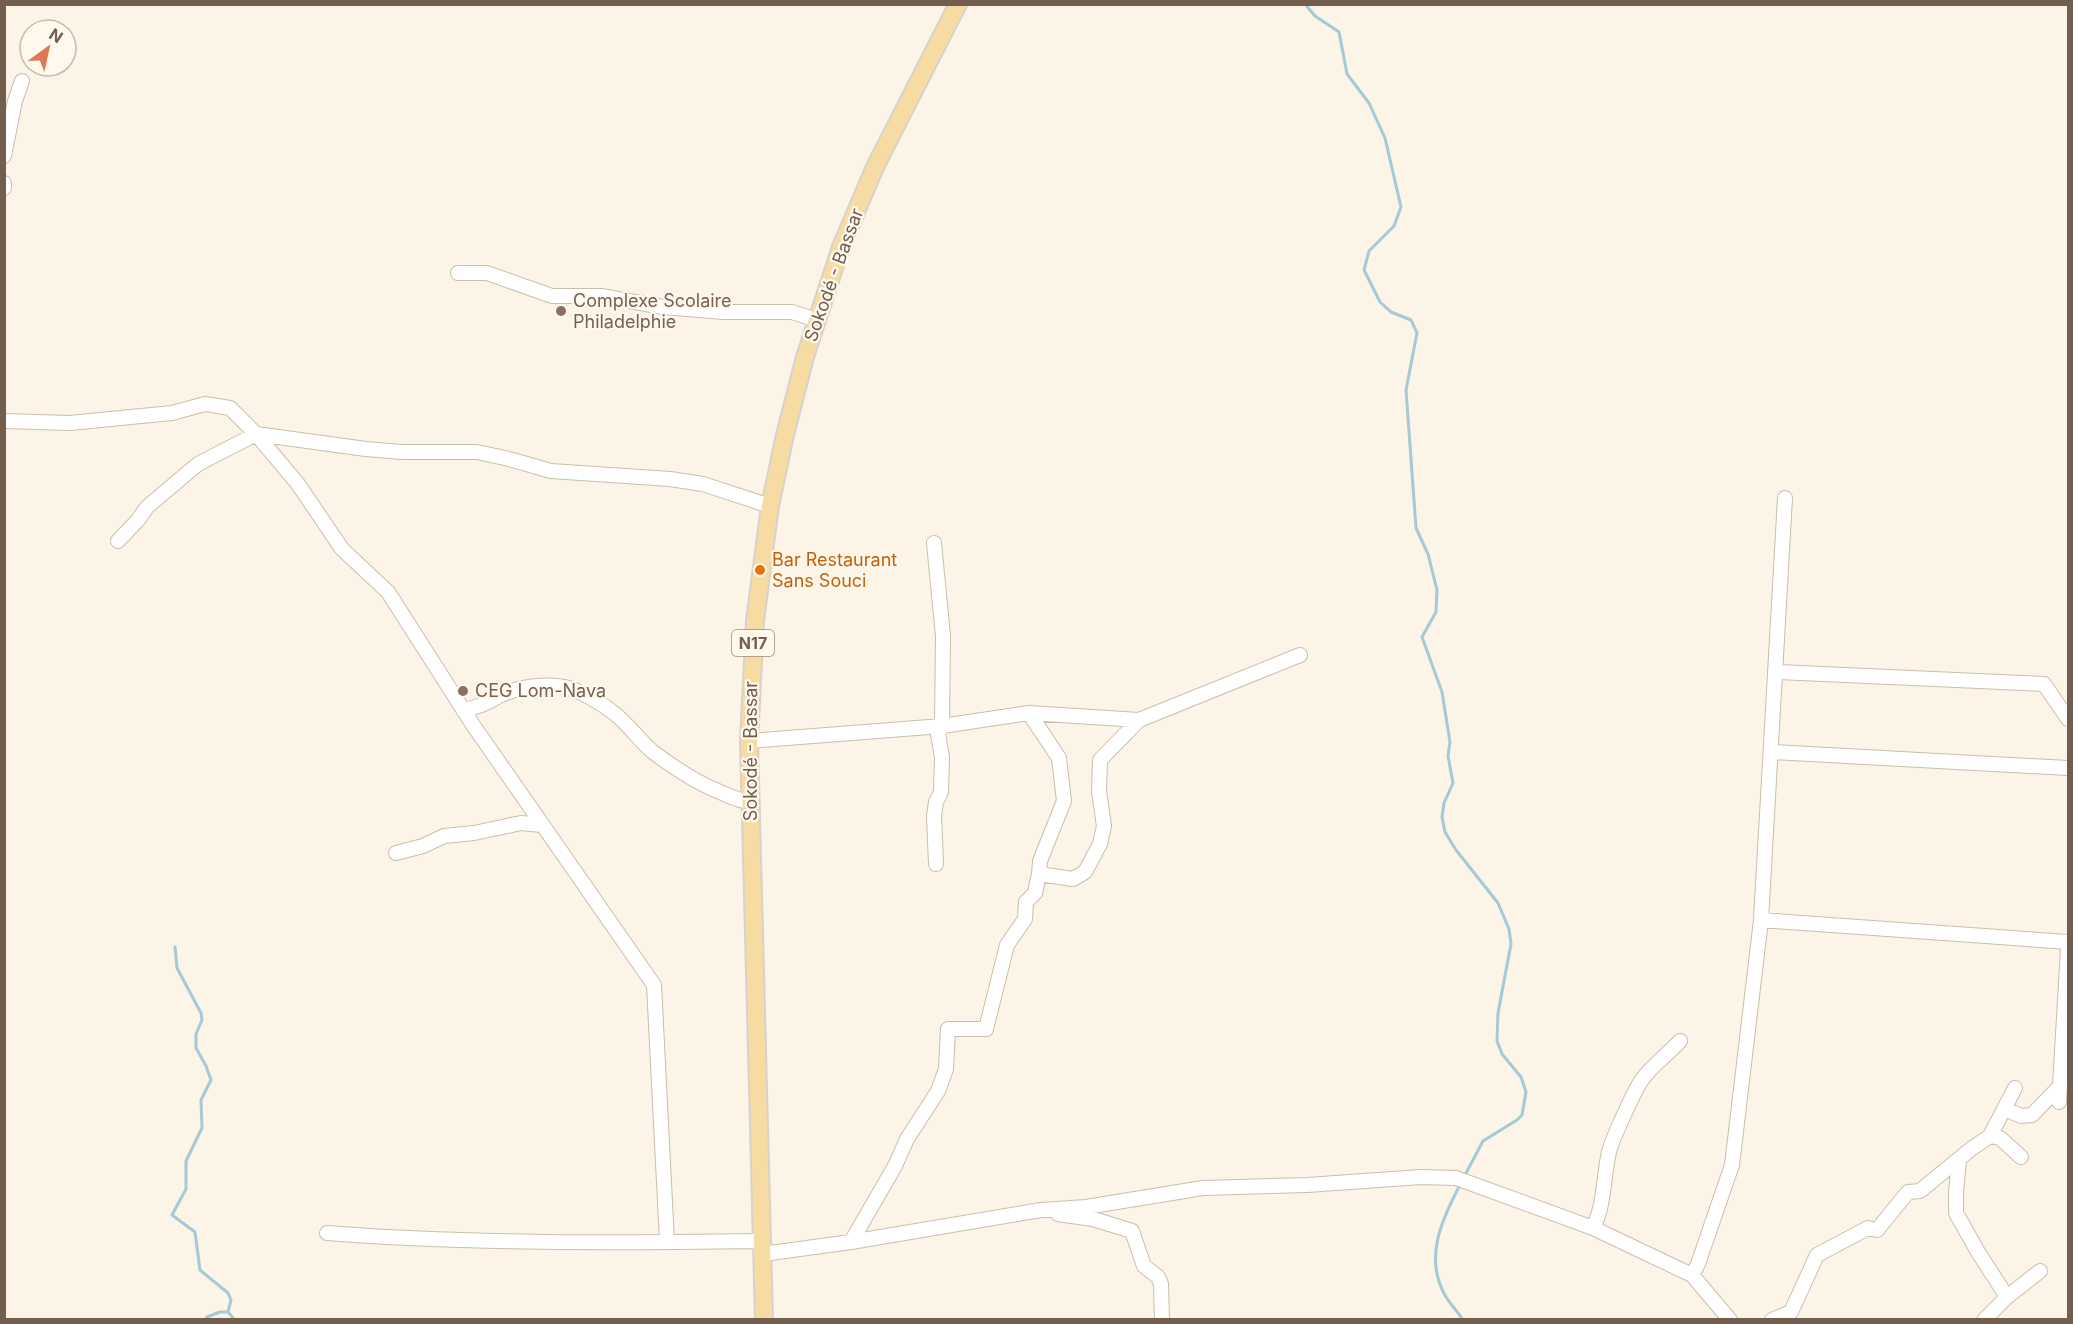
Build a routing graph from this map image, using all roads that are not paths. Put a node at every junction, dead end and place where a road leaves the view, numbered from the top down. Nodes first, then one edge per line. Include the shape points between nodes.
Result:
1 (958, 4) edge
2 (22, 81) dead end
3 (4, 156) edge
4 (4, 183) edge
5 (4, 188) edge
6 (458, 273) dead end
7 (817, 320) junction
8 (4, 421) edge
9 (256, 434) junction
10 (1785, 498) dead end
11 (770, 506) junction
12 (118, 541) dead end
13 (934, 543) dead end
14 (1300, 655) dead end
15 (1777, 672) junction
16 (463, 710) junction
17 (1029, 713) junction
18 (2068, 719) edge
19 (1139, 720) junction
20 (942, 726) junction
21 (749, 741) junction
22 (1772, 752) junction
23 (2068, 768) edge
24 (751, 801) junction
25 (543, 825) junction
26 (396, 853) dead end
27 (936, 864) dead end
28 (1039, 874) junction
29 (1761, 920) junction
30 (2068, 942) edge
31 (2068, 949) edge
32 (1680, 1041) dead end
33 (2060, 1086) junction
34 (2015, 1088) dead end
35 (2059, 1102) dead end
36 (2004, 1109) junction
37 (1990, 1136) junction
38 (2021, 1157) dead end
39 (1959, 1159) junction
40 (1044, 1210) junction
41 (1593, 1228) junction
42 (327, 1233) dead end
43 (667, 1242) junction
44 (851, 1242) junction
45 (762, 1247) junction
46 (2040, 1271) dead end
47 (1692, 1275) junction
48 (2007, 1297) junction
49 (764, 1320) edge
50 (1162, 1320) edge
51 (1730, 1320) edge
52 (1772, 1320) edge
53 (1984, 1320) edge

1 - 7 main road, Sokodé - Bassar / N17 via 875,167 841,247
2 - 3 street
4 - 5 street
6 - 7 street via 487,273 552,296 601,296 724,312 792,312
7 - 11 main road, Sokodé - Bassar / N17
8 - 9 street via 70,423 172,412 205,404 230,408
9 - 11 street via 402,452 477,452 550,471 681,480
9 - 12 street via 198,465 147,507
9 - 16 street via 298,484 342,549 388,592
10 - 15 street
11 - 21 main road, Sokodé - Bassar / N17 via 755,621
13 - 20 street via 943,636
14 - 19 street
15 - 18 street via 2044,684
15 - 22 street
16 - 24 street via 520,689 564,687 613,713 678,770 714,790
16 - 25 street
17 - 19 street
17 - 20 street
17 - 28 street via 1059,758 1064,801 1040,861
19 - 28 street via 1100,760 1104,826 1100,844 1084,872 1072,879
20 - 21 street
20 - 27 street via 938,734 941,792 934,816
21 - 24 main road, Sokodé - Bassar / N17
22 - 23 street
22 - 29 street
24 - 45 main road, Sokodé - Bassar / N17
25 - 26 street via 521,823 444,836
25 - 43 street via 654,985
28 - 44 street via 1035,893 1026,902 1025,919 1007,945 986,1029 948,1029 946,1069 938,1090
29 - 30 street
29 - 47 street via 1732,1165
31 - 33 street
32 - 41 street via 1641,1080 1609,1150 1603,1197
33 - 35 street
33 - 36 street via 2032,1114 2021,1116
34 - 36 street
36 - 37 street
37 - 38 street via 2000,1138
37 - 39 street
39 - 48 street via 1956,1213
39 - 52 street via 1920,1191 1908,1192 1877,1230 1868,1228 1817,1255 1791,1312
40 - 41 street via 1203,1188 1421,1177 1462,1180
40 - 44 street
40 - 50 street via 1132,1231 1143,1266 1161,1284
41 - 47 street
42 - 43 street via 416,1239
43 - 45 street
44 - 45 street
45 - 49 main road, Sokodé - Bassar / N17
46 - 48 street
47 - 51 street
48 - 53 street

